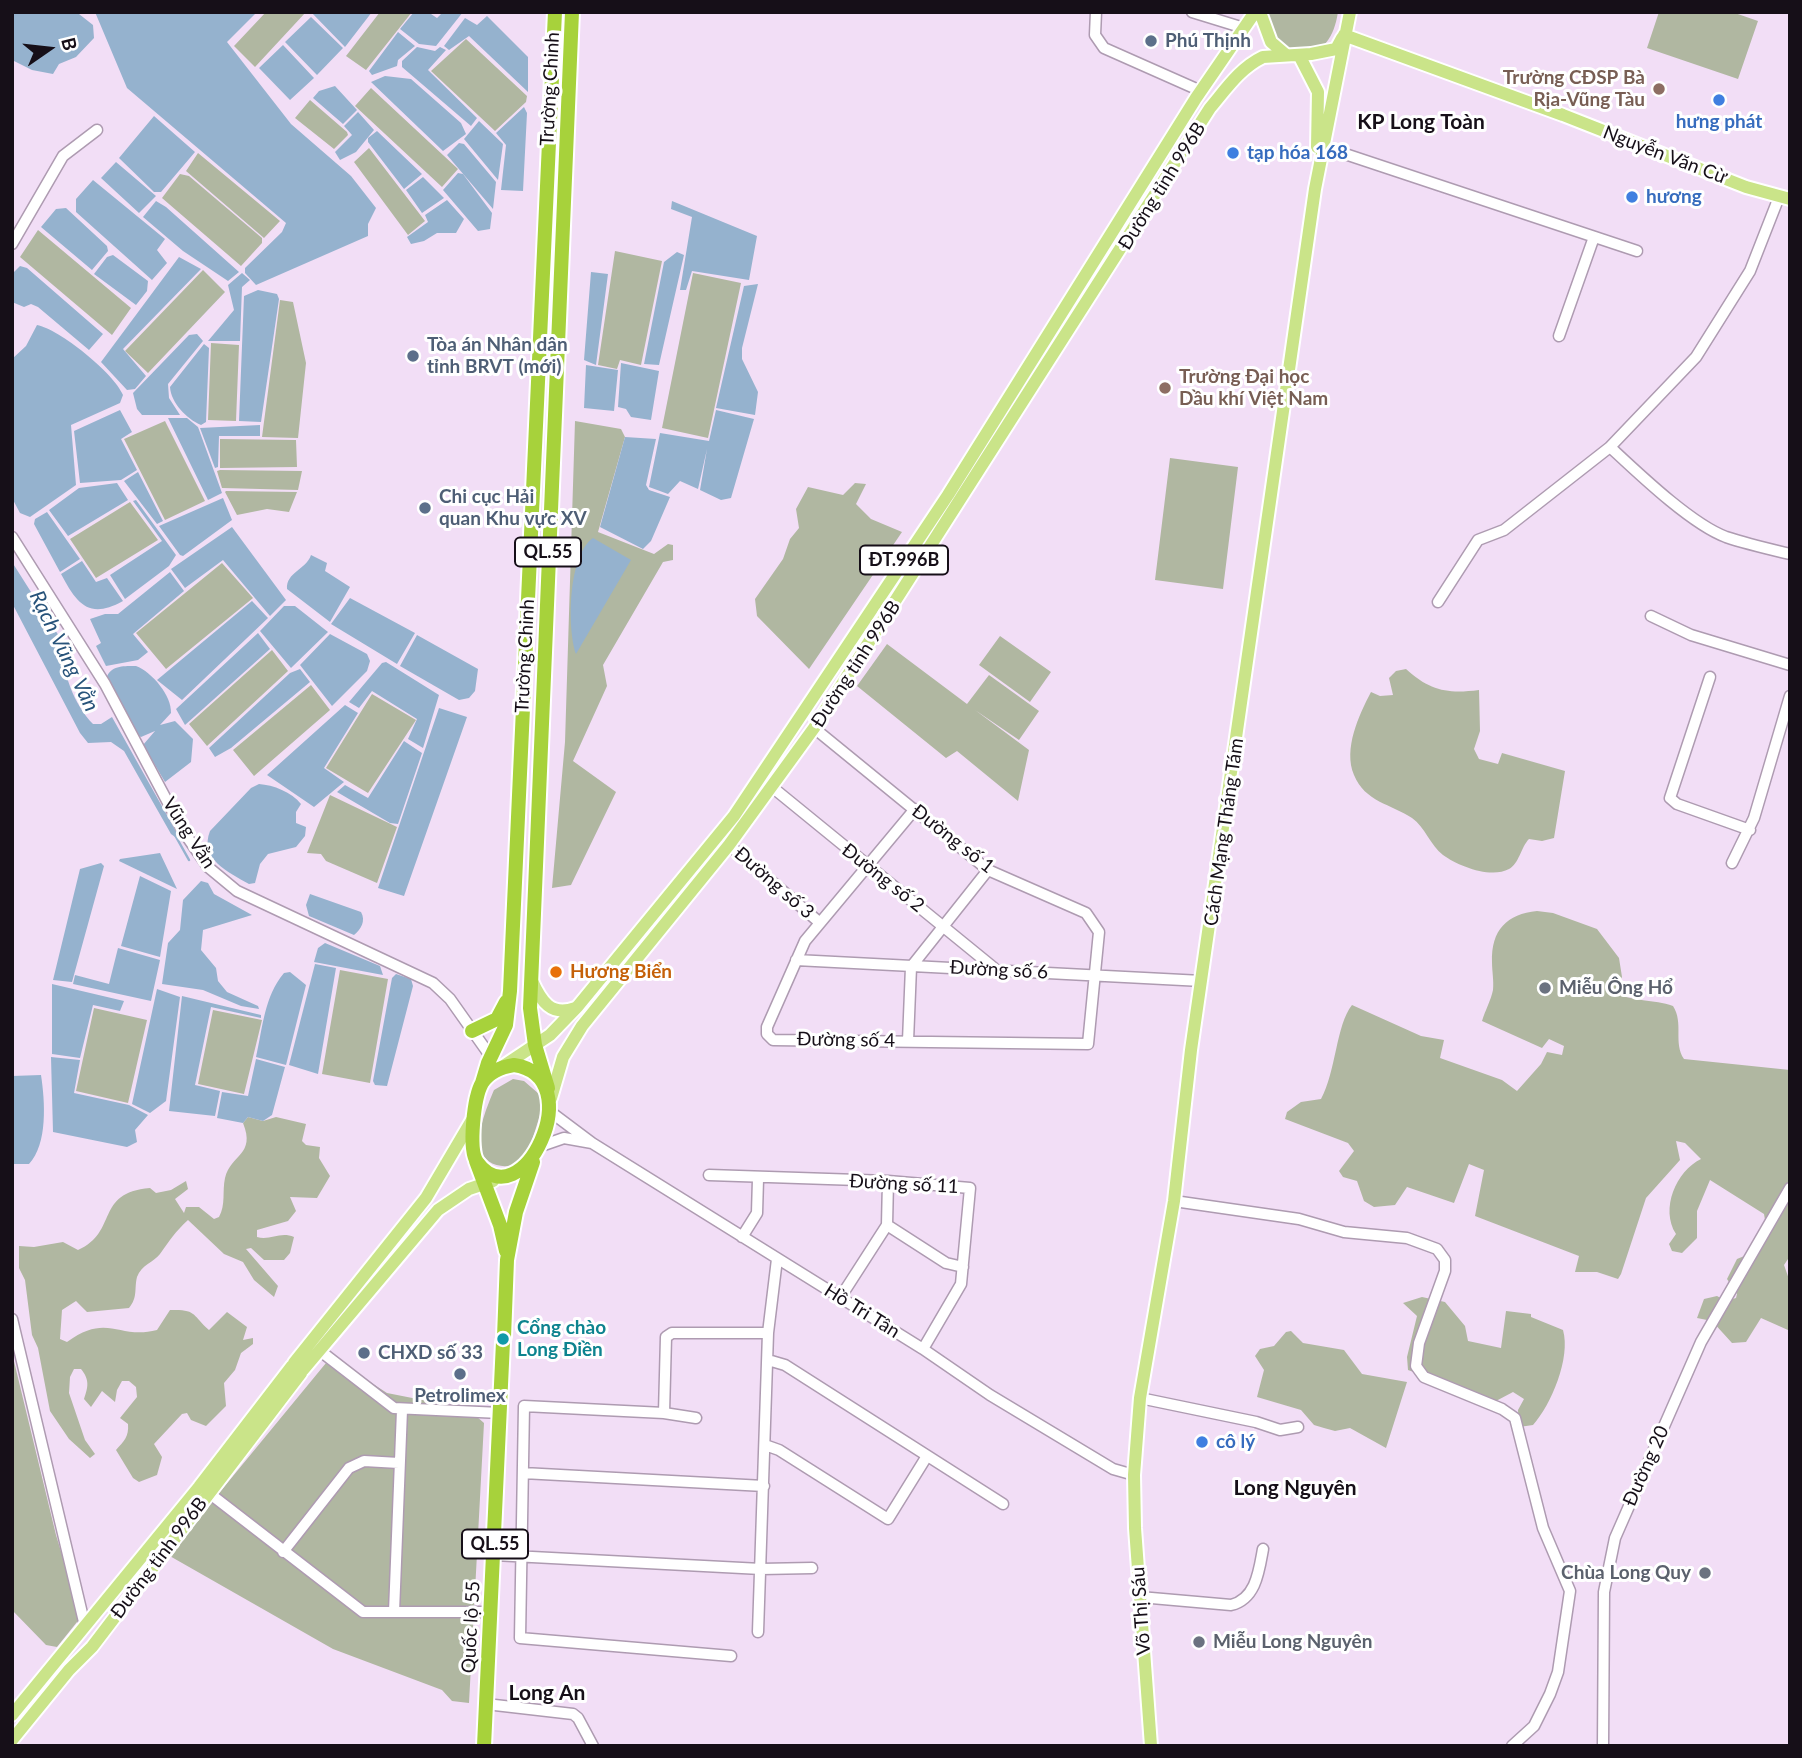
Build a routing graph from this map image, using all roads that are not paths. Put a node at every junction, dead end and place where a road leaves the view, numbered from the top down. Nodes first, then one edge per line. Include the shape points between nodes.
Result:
1 (555, 12) edge
2 (572, 12) edge
3 (1096, 12) edge
4 (1192, 12) edge
5 (1257, 12) edge
6 (1350, 12) edge
7 (1244, 28) junction
8 (1344, 35) junction
9 (1285, 54) junction
10 (1299, 55) junction
11 (1198, 95) junction
12 (1210, 108) junction
13 (97, 130) dead end
14 (1324, 147) junction
15 (1315, 189) junction
16 (1784, 198) edge
17 (1594, 237) junction
18 (12, 244) edge
19 (1637, 251) dead end
20 (1559, 336) dead end
21 (1610, 447) junction
22 (948, 495) junction
23 (959, 505) junction
24 (12, 537) edge
25 (1790, 554) edge
26 (1438, 602) dead end
27 (1651, 616) dead end
28 (1790, 665) edge
29 (1710, 677) dead end
30 (1790, 696) edge
31 (814, 728) junction
32 (1786, 731) edge
33 (772, 787) junction
34 (915, 809) junction
35 (1750, 830) junction
36 (729, 845) junction
37 (1732, 863) dead end
38 (867, 866) junction
39 (988, 870) junction
40 (819, 922) junction
41 (943, 924) junction
42 (796, 960) junction
43 (911, 967) junction
44 (994, 968) junction
45 (1095, 975) junction
46 (531, 978) junction
47 (1202, 981) junction
48 (510, 990) junction
49 (578, 1006) junction
50 (472, 1031) junction
51 (908, 1041) junction
52 (535, 1045) junction
53 (491, 1057) junction
54 (502, 1067) junction
55 (482, 1083) junction
56 (548, 1088) junction
57 (548, 1110) junction
58 (476, 1114) junction
59 (592, 1143) junction
60 (538, 1147) junction
61 (473, 1153) junction
62 (709, 1175) dead end
63 (510, 1176) junction
64 (758, 1179) junction
65 (888, 1181) junction
66 (483, 1184) junction
67 (1790, 1188) edge
68 (1174, 1201) junction
69 (887, 1225) junction
70 (742, 1237) junction
71 (777, 1259) junction
72 (507, 1260) junction
73 (963, 1267) junction
74 (840, 1298) junction
75 (12, 1319) edge
76 (768, 1333) junction
77 (923, 1349) junction
78 (319, 1350) junction
79 (768, 1360) junction
80 (298, 1368) junction
81 (1140, 1398) junction
82 (402, 1410) junction
83 (500, 1413) junction
84 (664, 1413) junction
85 (696, 1418) dead end
86 (1298, 1427) dead end
87 (765, 1446) junction
88 (927, 1456) junction
89 (399, 1464) junction
90 (523, 1473) junction
91 (1135, 1475) junction
92 (764, 1486) junction
93 (209, 1493) junction
94 (1003, 1504) dead end
95 (1263, 1549) dead end
96 (283, 1552) junction
97 (494, 1555) junction
98 (522, 1556) junction
99 (813, 1568) dead end
100 (761, 1569) junction
101 (1140, 1597) junction
102 (394, 1612) junction
103 (491, 1612) junction
104 (85, 1626) junction
105 (758, 1632) dead end
106 (731, 1656) dead end
107 (57, 1662) junction
108 (68, 1670) junction
109 (486, 1703) junction
110 (12, 1715) edge
111 (12, 1740) edge
112 (484, 1746) edge
113 (593, 1746) edge
114 (1151, 1746) edge
115 (1511, 1746) edge
116 (1603, 1746) edge

1 - 48 highway, Trường Chinh / QL.55
2 - 46 highway, Trường Chinh / QL.55
3 - 11 street via 1095,34 1104,48
4 - 7 street
5 - 7 main road, Đường tỉnh 996B / ĐT.996B
5 - 9 main road via 1271,42
6 - 8 main road
7 - 11 main road, Đường tỉnh 996B / ĐT.996B
8 - 10 main road, Đường tỉnh 996B via 1336,49
8 - 14 main road, Cách Mạng Tháng Tám
8 - 16 main road, Nguyễn Văn Cừ
9 - 10 main road, Đường tỉnh 996B
9 - 12 main road, Đường tỉnh 996B / ĐT.996B via 1263,57 1246,66
10 - 15 main road, Cách Mạng Tháng Tám via 1318,92
11 - 12 main road
11 - 22 main road, Đường tỉnh 996B / ĐT.996B
12 - 23 main road, Đường tỉnh 996B / ĐT.996B
13 - 18 street via 63,156
14 - 15 main road, Cách Mạng Tháng Tám
14 - 17 street
15 - 47 main road, Cách Mạng Tháng Tám
16 - 21 street via 1749,271 1696,357
17 - 19 street
17 - 20 street
21 - 25 street via 1712,529
21 - 26 street via 1504,530 1478,540
22 - 23 main road
22 - 49 main road, Đường tỉnh 996B / ĐT.996B via 734,816
23 - 31 main road, Đường tỉnh 996B / ĐT.996B
24 - 50 street, Vũng Vằn via 104,684 183,831 208,867 237,891 433,984 450,999
27 - 28 street via 1691,635
29 - 35 street via 1670,799
30 - 32 street
31 - 33 main road, Đường tỉnh 996B / ĐT.996B
31 - 34 street, Đường số 1
32 - 35 street
33 - 36 main road, Đường tỉnh 996B / ĐT.996B
33 - 38 street, Đường số 2
34 - 38 street, Đường số 4
34 - 39 street, Đường số 1
35 - 37 street
36 - 40 street, Đường số 3
36 - 57 main road, Đường tỉnh 996B / ĐT.996B via 582,1026 563,1057
38 - 40 street, Đường số 4
38 - 41 street, Đường số 2
39 - 41 street
39 - 45 street, Đường số 1 via 1086,913 1099,932
40 - 42 street, Đường số 4
41 - 43 street
41 - 44 street, Đường số 2
42 - 43 street, Đường số 6
42 - 51 street, Đường số 4 via 767,1027 773,1040
43 - 44 street, Đường số 6
43 - 51 street
44 - 45 street, Đường số 6
45 - 47 street, Đường số 6
45 - 51 street, Đường số 4 via 1088,1044
46 - 49 main road via 545,1005 559,1011
46 - 52 highway, Trường Chinh / QL.55
47 - 68 main road, Cách Mạng Tháng Tám
48 - 50 highway via 497,1019
48 - 53 highway, Trường Chinh / QL.55 via 506,1025
49 - 52 main road, Đường tỉnh 996B / ĐT.996B
50 - 53 street, Vũng Vằn
52 - 54 main road, Đường tỉnh 996B / ĐT.996B
52 - 56 highway, Trường Chinh / QL.55
53 - 55 highway, Trường Chinh / QL.55
54 - 55 highway
54 - 56 highway via 525,1066
55 - 58 highway
56 - 57 highway
57 - 59 street, Hồ Tri Tân
57 - 60 highway
58 - 61 highway
58 - 80 main road, Đường tỉnh 996B via 433,1188
59 - 60 street via 564,1138
59 - 70 street, Hồ Tri Tân
60 - 63 highway via 523,1170
60 - 72 highway, Quốc lộ 55 / QL.55 via 516,1212
61 - 63 highway via 484,1169
61 - 66 highway, Quốc lộ 55 / QL.55
62 - 64 street, Đường số 11
63 - 66 main road, Đường tỉnh 996B
64 - 65 street, Đường số 11
64 - 70 street via 757,1213
65 - 69 street
65 - 73 street, Đường số 11 via 970,1188
66 - 72 highway, Quốc lộ 55 / QL.55 via 500,1224
66 - 78 main road, Đường tỉnh 996B via 438,1210
67 - 116 street, Đường 20 via 1701,1342 1615,1538 1604,1592
68 - 81 main road, Cách Mạng Tháng Tám
68 - 115 street via 1299,1219 1344,1232 1408,1238 1443,1256 1445,1271 1419,1343 1416,1366 1424,1377 1515,1418 1543,1528 1570,1591 1558,1672 1550,1694 1534,1726
69 - 73 street via 946,1263
69 - 74 street
70 - 71 street, Hồ Tri Tân
71 - 74 street, Hồ Tri Tân
71 - 76 street
72 - 83 highway, Quốc lộ 55 / QL.55
73 - 77 street, Đường số 11 via 961,1284
74 - 77 street, Hồ Tri Tân
75 - 104 street
76 - 79 street
76 - 84 street via 671,1333 666,1337
77 - 91 street, Hồ Tri Tân via 1113,1469
78 - 80 main road, Đường tỉnh 996B
78 - 82 street via 386,1403
79 - 87 street
79 - 88 street via 785,1365
80 - 93 main road, Đường tỉnh 996B
80 - 104 main road, Đường tỉnh 996B
81 - 86 street via 1280,1430
81 - 91 main road, Cách Mạng Tháng Tám
82 - 83 street
82 - 89 street
83 - 97 highway, Quốc lộ 55 / QL.55
84 - 85 street
84 - 90 street via 524,1406
87 - 88 street via 779,1450 888,1519
87 - 92 street
88 - 94 street
89 - 96 street via 364,1461 349,1468
89 - 102 street
90 - 92 street
90 - 98 street
91 - 101 main road, Võ Thị Sáu
92 - 100 street
93 - 96 street
93 - 108 main road, Đường tỉnh 996B via 92,1647
95 - 101 street via 1254,1588 1242,1602 1231,1605
96 - 102 street via 363,1612
97 - 98 street
97 - 103 highway, Quốc lộ 55 / QL.55
98 - 100 street
98 - 106 street via 520,1638
99 - 100 street
100 - 105 street
101 - 114 main road, Võ Thị Sáu
102 - 103 street
103 - 109 highway, Quốc lộ 55 / QL.55
104 - 107 main road, Đường tỉnh 996B
107 - 108 main road
107 - 110 main road, Đường tỉnh 996B
108 - 111 main road, Đường tỉnh 996B
109 - 112 highway, Quốc lộ 55 / QL.55
109 - 113 street via 572,1714

